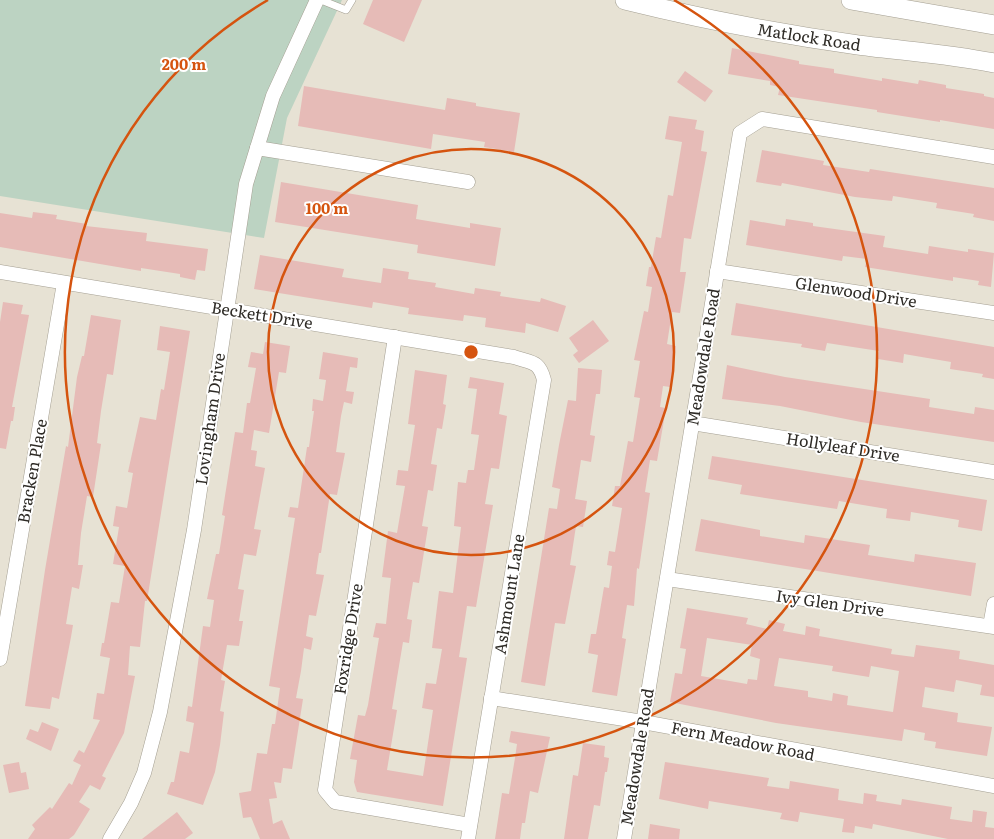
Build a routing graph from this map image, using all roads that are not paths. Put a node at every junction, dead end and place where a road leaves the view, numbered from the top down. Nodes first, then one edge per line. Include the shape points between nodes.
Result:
1 (317, 0) edge
2 (321, 0) edge
3 (352, 0) edge
4 (625, 0) edge
5 (859, 1) edge
6 (994, 25) edge
7 (994, 63) edge
8 (257, 148) junction
9 (994, 157) edge
10 (468, 182) dead end
11 (718, 271) junction
12 (0, 272) edge
13 (64, 283) junction
14 (226, 309) junction
15 (994, 313) edge
16 (395, 337) junction
17 (524, 360) joint
18 (692, 423) junction
19 (994, 472) edge
20 (667, 579) junction
21 (994, 604) edge
22 (992, 626) edge
23 (0, 659) edge
24 (491, 698) junction
25 (643, 722) junction
26 (994, 786) edge
27 (469, 832) edge
28 (113, 838) edge
29 (624, 839) edge

1 - 8 street, Lovingham Drive via 273,96
2 - 3 lane via 346,10
4 - 7 main road, Matlock Road via 744,26
5 - 6 main road
8 - 10 street
8 - 14 street, Lovingham Drive via 246,184
9 - 11 street, Meadowdale Road via 762,119 740,133
11 - 15 street, Glenwood Drive
11 - 18 street, Meadowdale Road
12 - 13 street, Beckett Drive
13 - 14 street, Beckett Drive
13 - 23 street, Bracken Place
14 - 16 street, Beckett Drive
14 - 28 street, Lovingham Drive via 194,530 160,712 144,773
16 - 17 street, Beckett Drive
16 - 27 street, Foxridge Drive via 326,790 335,802
17 - 24 street, Ashmount Lane via 535,363 544,380
18 - 19 street, Hollyleaf Drive
18 - 20 street, Meadowdale Road
20 - 22 street, Ivy Glen Drive
20 - 25 street, Meadowdale Road
21 - 22 street
24 - 25 street, Fern Meadow Road
24 - 27 street, Ashmount Lane
25 - 26 street, Fern Meadow Road
25 - 29 street, Meadowdale Road

